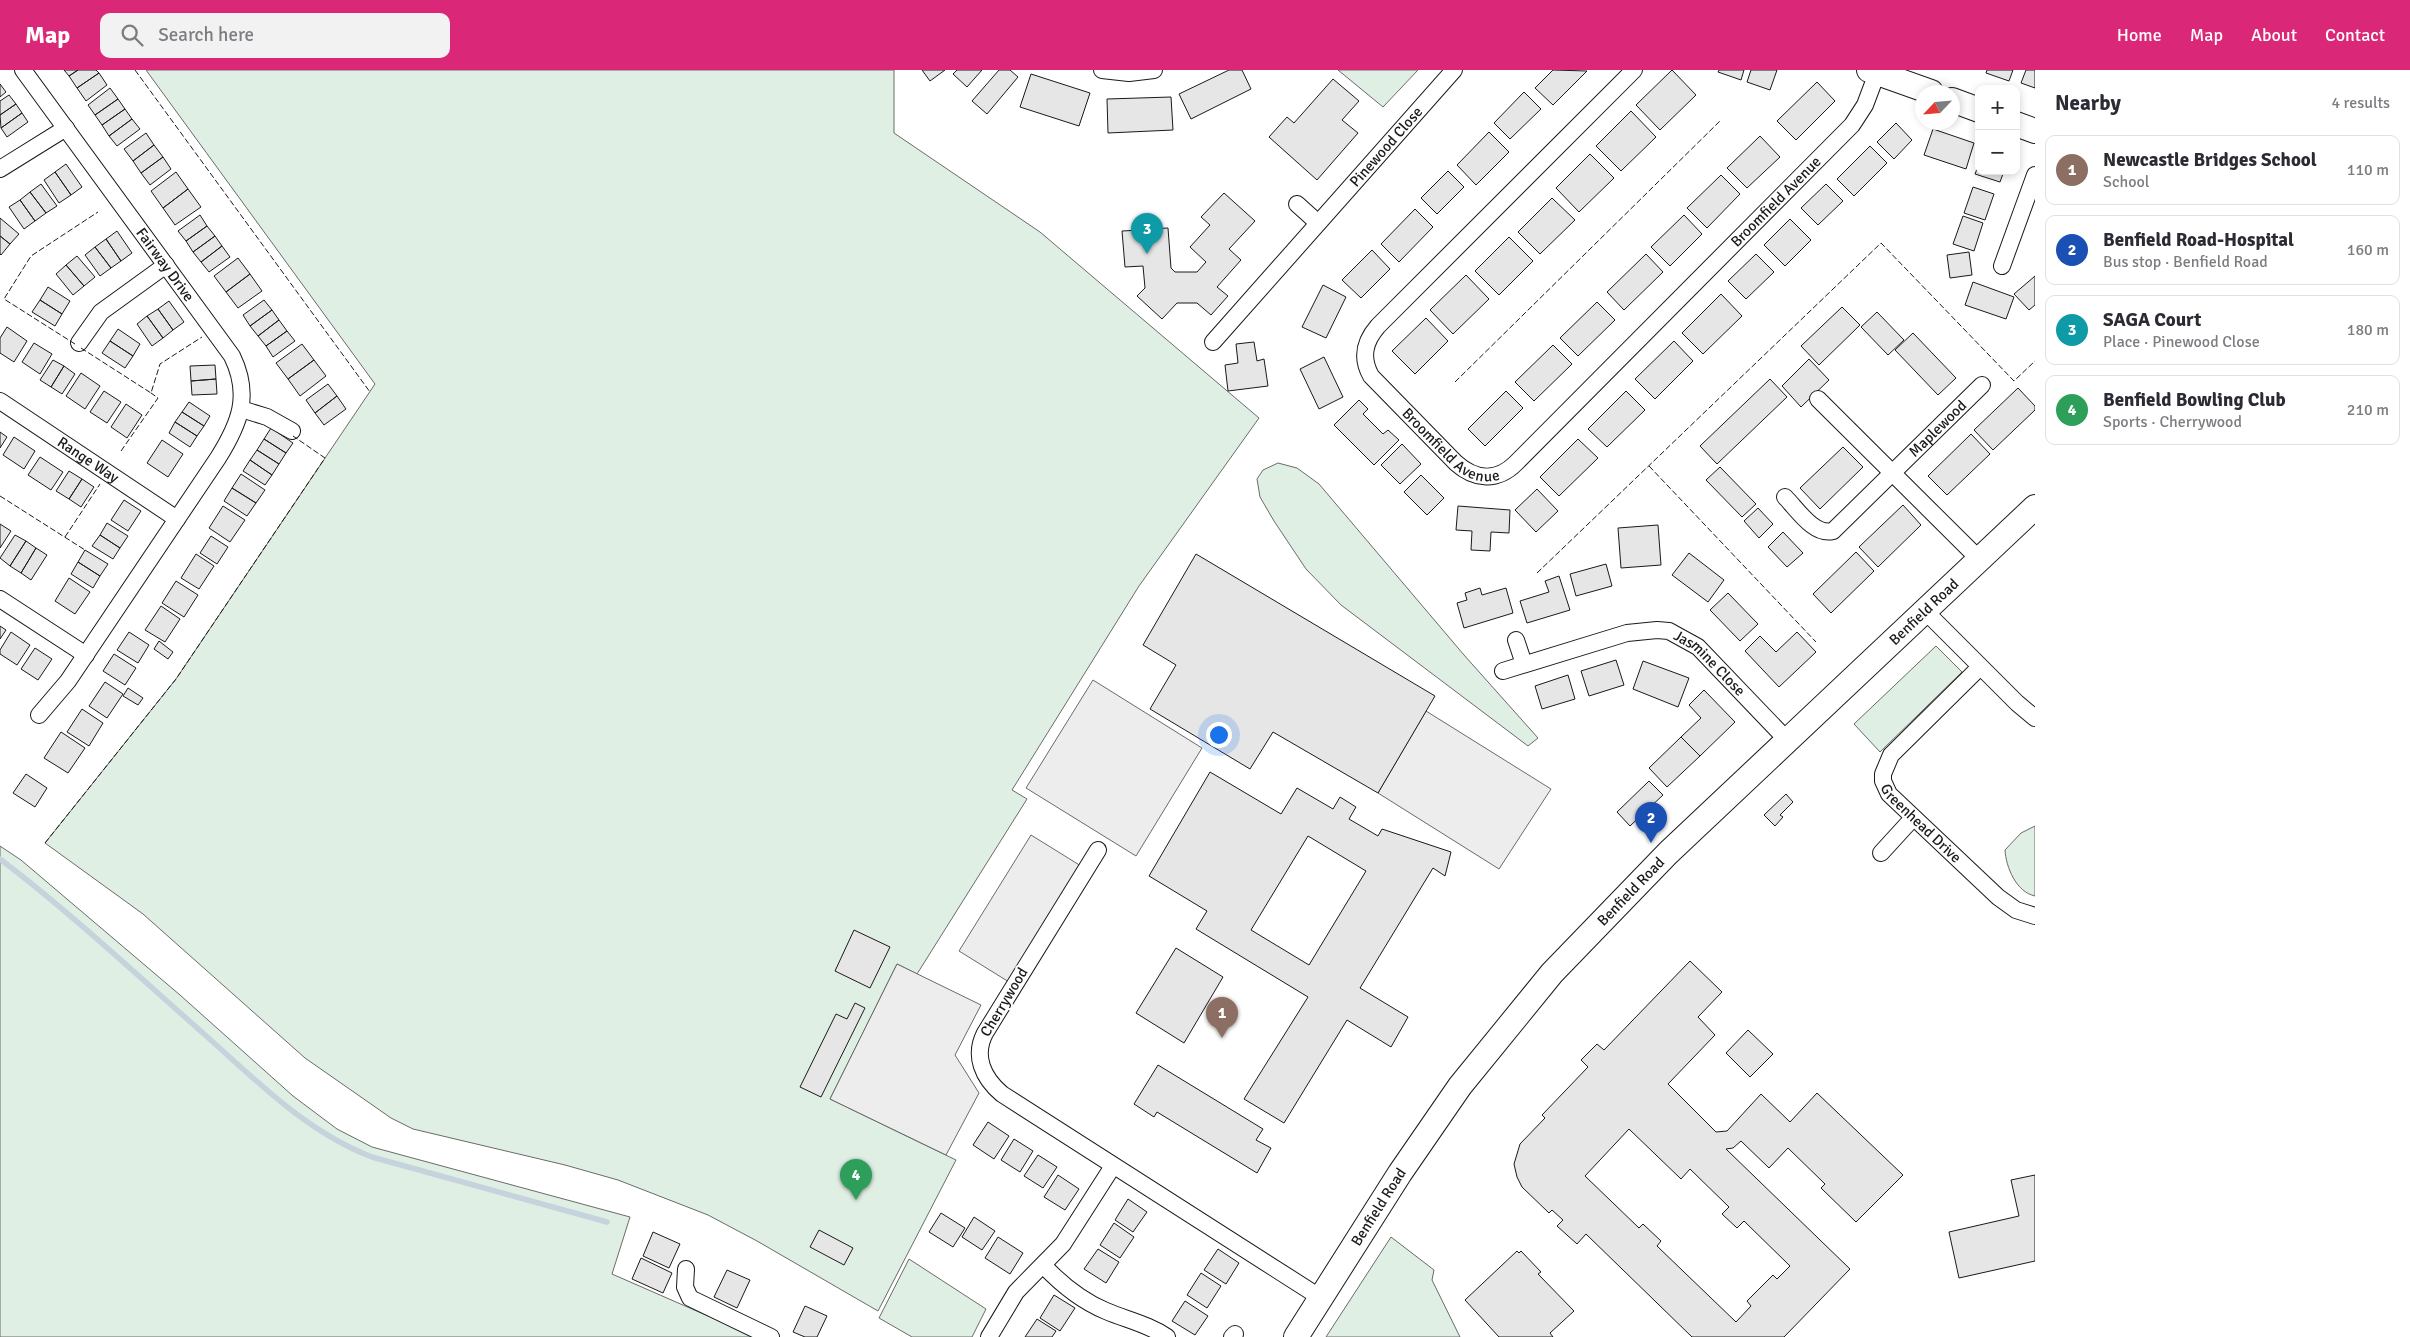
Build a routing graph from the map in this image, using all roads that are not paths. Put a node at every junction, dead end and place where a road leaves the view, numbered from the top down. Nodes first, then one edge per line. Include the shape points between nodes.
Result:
1 (23, 70) edge
2 (1102, 70) edge
3 (1154, 70) edge
4 (1454, 70) edge
5 (1634, 70) edge
6 (1873, 72) edge
7 (1915, 86) edge
8 (1960, 103) edge
9 (1975, 109) edge
10 (2020, 125) edge
11 (66, 128) junction
12 (2035, 131) edge
13 (0, 169) edge
14 (2035, 175) edge
15 (1298, 204) dead end
16 (1318, 223) junction
17 (166, 265) junction
18 (2002, 266) dead end
19 (1213, 342) dead end
20 (79, 343) dead end
21 (1982, 384) dead end
22 (1818, 399) dead end
23 (0, 401) edge
24 (241, 409) junction
25 (292, 431) dead end
26 (1894, 473) junction
27 (1785, 497) dead end
28 (2035, 507) edge
29 (177, 519) junction
30 (1979, 560) junction
31 (0, 599) edge
32 (1925, 612) junction
33 (1516, 640) dead end
34 (86, 656) junction
35 (1524, 664) junction
36 (1980, 667) junction
37 (1503, 671) dead end
38 (39, 714) dead end
39 (2035, 718) edge
40 (1788, 740) junction
41 (1913, 818) junction
42 (1098, 850) dead end
43 (1882, 853) dead end
44 (2035, 916) edge
45 (1113, 1166) junction
46 (1044, 1266) junction
47 (686, 1269) dead end
48 (1321, 1298) junction
49 (772, 1337) edge
50 (989, 1337) edge
51 (1167, 1337) edge
52 (1296, 1337) edge

1 - 11 street, Fairway Drive
2 - 3 street via 1129,73
4 - 16 street, Pinewood Close
5 - 6 street, Broomfield Avenue via 1367,340 1365,358 1371,376 1456,463 1472,474 1485,477 1499,475 1516,463 1852,125 1865,105
6 - 7 street
8 - 9 street
10 - 12 street
11 - 13 street
11 - 17 street, Fairway Drive
14 - 18 street
15 - 16 street
16 - 19 street, Pinewood Close
17 - 20 street via 101,312
17 - 24 street, Fairway Drive via 232,356 242,380
21 - 26 street, Maplewood
22 - 26 street
23 - 29 street, Range Way
24 - 25 street via 267,417
24 - 29 street, Fairway Drive via 228,443
26 - 27 street, Maplewood via 1838,528 1826,533 1814,527
26 - 30 street
28 - 30 street, Benfield Road
29 - 34 street, Fairway Drive
30 - 32 street, Benfield Road
31 - 34 street
32 - 36 street
32 - 40 street, Benfield Road
33 - 35 street
34 - 38 street, Fairway Drive
35 - 37 street, Jasmine Close
35 - 40 street, Jasmine Close via 1627,633 1668,631 1698,647
36 - 39 street
36 - 41 street, Greenhead Drive via 1898,747 1887,762 1883,774 1886,788
40 - 48 street, Benfield Road via 1635,886 1523,1006 1424,1137
41 - 43 street
41 - 44 street, Greenhead Drive via 2008,905
42 - 45 street, Cherrywood via 985,1033 979,1055 983,1072 1002,1094
45 - 46 street via 1063,1244
45 - 48 street, Cherrywood
46 - 50 street via 1016,1292
46 - 51 street via 1069,1290 1093,1305 1148,1326
47 - 49 street via 685,1287 690,1298
48 - 52 street, Benfield Road

